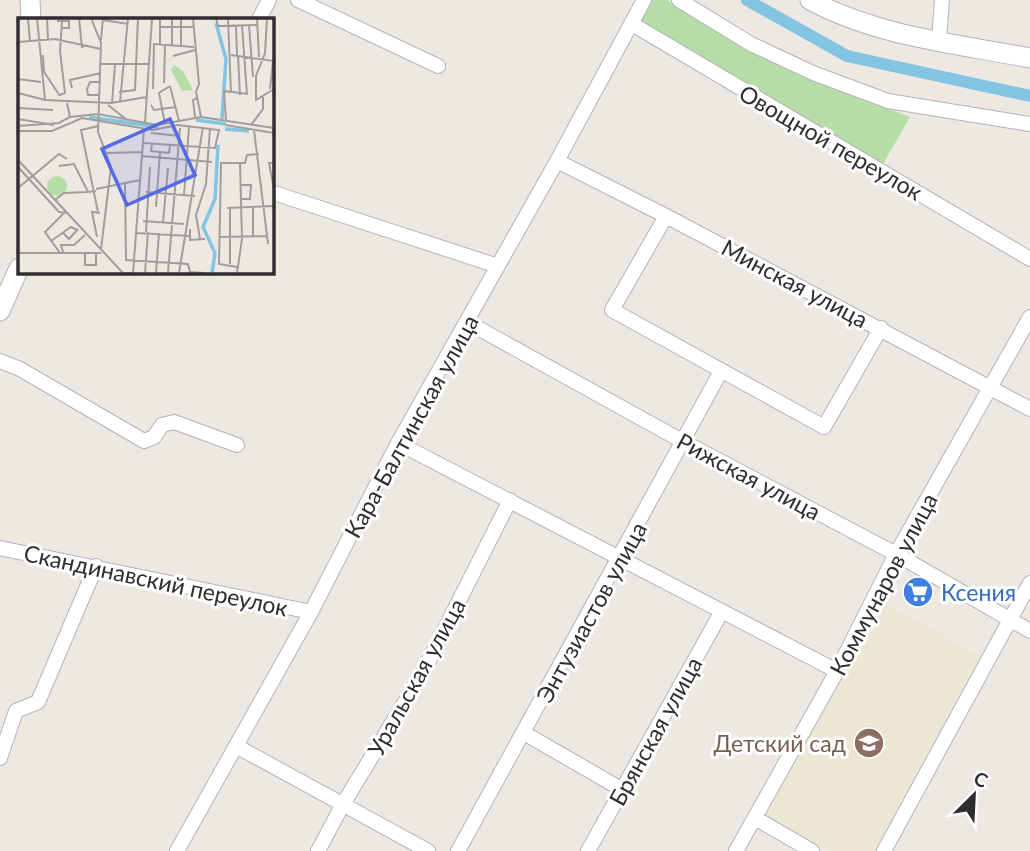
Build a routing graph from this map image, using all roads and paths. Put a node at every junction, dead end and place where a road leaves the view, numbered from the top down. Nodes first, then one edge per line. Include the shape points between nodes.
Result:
1 (30, 0) edge
2 (269, 0) edge
3 (298, 0) edge
4 (644, 0) edge
5 (679, 0) edge
6 (810, 0) edge
7 (942, 0) edge
8 (31, 18) edge
9 (260, 18) edge
10 (632, 24) junction
11 (939, 40) junction
12 (1030, 58) edge
13 (438, 65) dead end
14 (1030, 124) edge
15 (557, 161) junction
16 (273, 193) edge
17 (666, 216) junction
18 (1030, 259) edge
19 (498, 266) junction
20 (18, 270) edge
21 (0, 312) edge
22 (1030, 317) edge
23 (467, 322) junction
24 (881, 328) junction
25 (0, 361) edge
26 (721, 372) junction
27 (991, 387) junction
28 (1030, 408) edge
29 (684, 442) junction
30 (398, 443) junction
31 (237, 445) dead end
32 (510, 500) junction
33 (0, 548) edge
34 (896, 554) junction
35 (621, 558) junction
36 (96, 566) junction
37 (1030, 583) edge
38 (722, 611) junction
39 (312, 612) junction
40 (1009, 619) junction
41 (1030, 631) edge
42 (837, 671) junction
43 (524, 733) junction
44 (236, 746) junction
45 (0, 758) edge
46 (621, 789) junction
47 (343, 804) junction
48 (755, 818) junction
49 (177, 851) edge
50 (318, 851) edge
51 (428, 851) edge
52 (458, 851) edge
53 (588, 851) edge
54 (736, 851) edge
55 (812, 851) edge
56 (884, 851) edge

1 - 8 street
2 - 9 street
3 - 13 street
4 - 10 street, Кара-Балтинская улица
5 - 14 street via 751,44 813,74 888,101
6 - 11 street via 886,30
7 - 11 street
10 - 15 street, Кара-Балтинская улица
10 - 18 street, Овощной переулок
11 - 12 street
15 - 17 street, Минская улица
15 - 19 street, Кара-Балтинская улица
16 - 19 street
17 - 24 street, Минская улица
17 - 26 street via 611,310
19 - 23 street, Кара-Балтинская улица
20 - 21 street
22 - 27 street, Коммунаров улица
23 - 29 street, Рижская улица
23 - 30 street, Кара-Балтинская улица
24 - 26 street via 824,427
24 - 27 street, Минская улица
25 - 31 street via 144,441 174,422
26 - 29 street, Энтузиастов улица
27 - 28 street, Минская улица
27 - 34 street, Коммунаров улица
29 - 34 street, Рижская улица
29 - 35 street, Энтузиастов улица
30 - 32 street
30 - 39 street, Кара-Балтинская улица
32 - 35 street
32 - 47 street, Уральская улица via 422,674
33 - 36 street, Скандинавский переулок
34 - 40 street, Рижская улица
34 - 42 street, Коммунаров улица
35 - 38 street
35 - 43 street, Энтузиастов улица
36 - 39 street, Скандинавский переулок
36 - 45 street via 38,702 16,711
37 - 40 street
38 - 42 street
38 - 46 street, Брянская улица
39 - 44 street, Кара-Балтинская улица
40 - 41 street, Рижская улица
40 - 56 street
42 - 48 street, Коммунаров улица
43 - 46 street
43 - 52 street, Энтузиастов улица
44 - 47 street
44 - 49 street, Кара-Балтинская улица
46 - 53 street, Брянская улица
47 - 50 street, Уральская улица
47 - 51 street
48 - 54 street, Коммунаров улица
48 - 55 street

